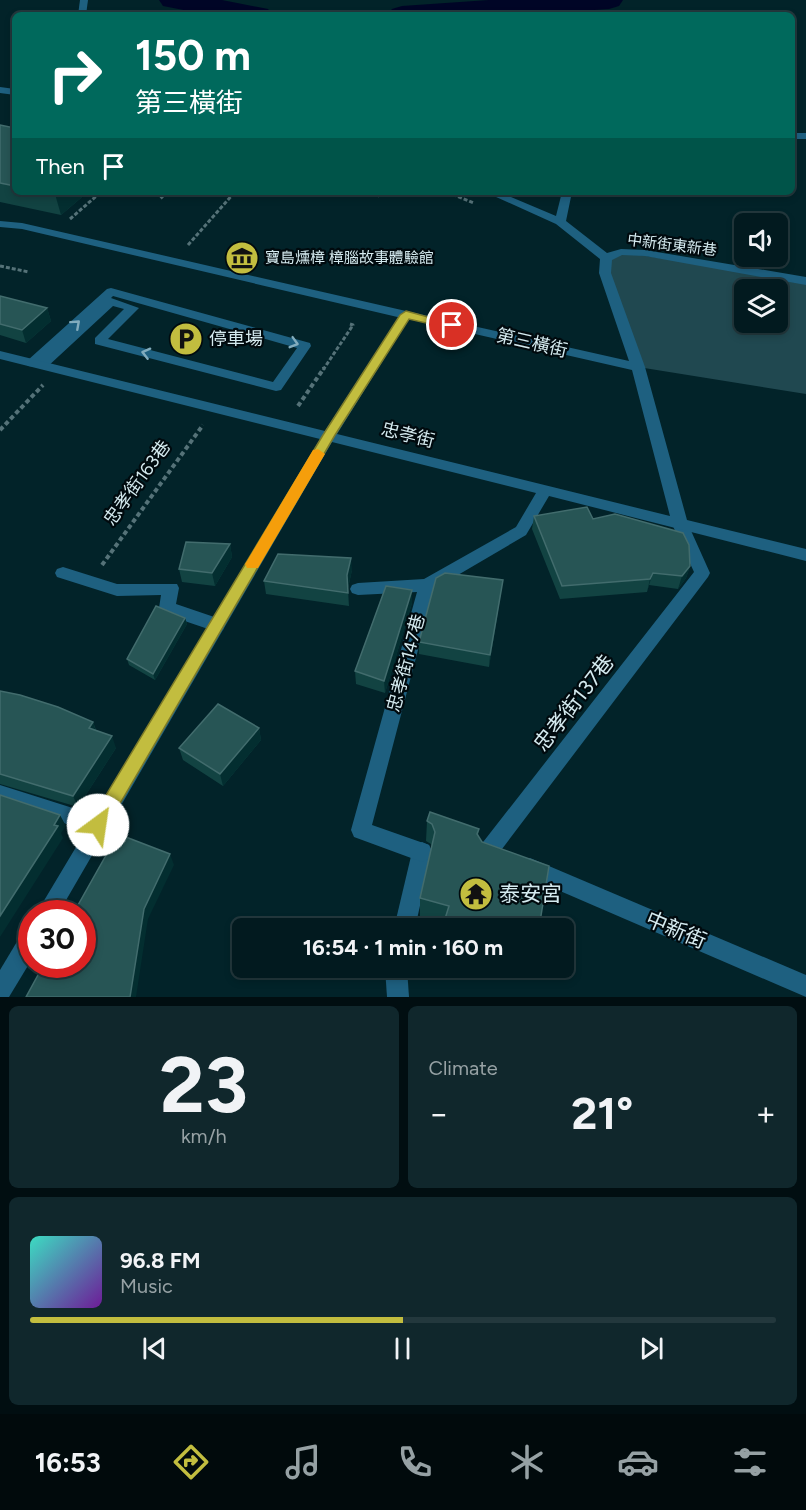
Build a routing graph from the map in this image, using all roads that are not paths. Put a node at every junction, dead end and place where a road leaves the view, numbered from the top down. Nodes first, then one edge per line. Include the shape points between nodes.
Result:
1 (497, 195) edge
2 (566, 195) edge
3 (560, 222) junction
4 (0, 224) edge
5 (606, 258) junction
6 (806, 281) edge
7 (406, 315) junction
8 (0, 355) edge
9 (37, 364) junction
10 (638, 367) junction
11 (329, 435) junction
12 (545, 490) junction
13 (680, 524) junction
14 (806, 555) edge
15 (63, 573) dead end
16 (427, 585) junction
17 (358, 589) dead end
18 (217, 625) junction
19 (0, 794) edge
20 (98, 825) junction
21 (546, 874) joint
22 (54, 900) edge
23 (406, 918) edge
24 (18, 961) edge
25 (397, 978) edge
26 (806, 986) edge
27 (0, 991) edge
28 (398, 997) edge

1 - 3 street
2 - 3 street
3 - 5 street
4 - 7 street, 第三橫街
5 - 6 street, 中新街東新巷 via 621,252 645,253
5 - 10 street via 605,273
7 - 10 street, 第三橫街
7 - 11 street
8 - 9 street, 忠孝街
9 -> 9 street via 111,292 305,346 276,387 99,341 133,308 111,302
9 - 11 street, 忠孝街
10 - 13 street
11 - 12 street, 忠孝街
11 - 18 street
12 - 13 street, 忠孝街
12 - 16 street via 521,531
13 - 14 street, 忠孝街
13 - 21 street, 忠孝街137巷 via 702,573 487,853
15 - 18 street via 117,591 171,588 167,608
16 - 17 street
16 - 23 street, 忠孝街147巷 via 362,830 422,852
18 - 20 street
19 - 20 street
20 - 22 street
21 - 26 street, 中新街
24 - 27 street
25 - 28 street

